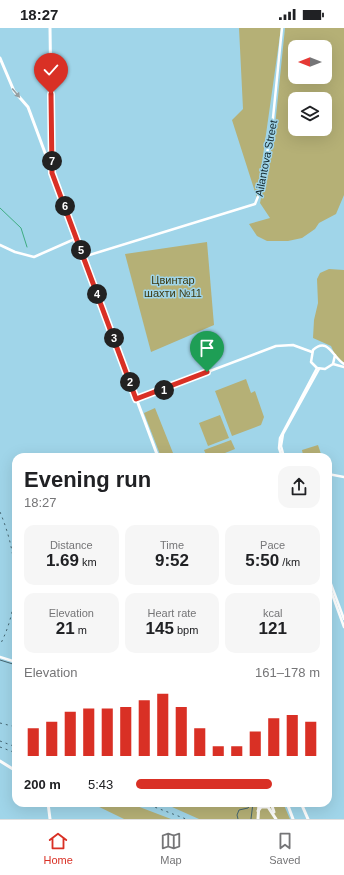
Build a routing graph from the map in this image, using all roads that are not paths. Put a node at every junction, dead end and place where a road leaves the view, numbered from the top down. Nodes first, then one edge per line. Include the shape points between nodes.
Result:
1 (50, 28) edge
2 (282, 28) edge
3 (0, 58) edge
4 (52, 173) junction
5 (77, 238) junction
6 (0, 245) edge
7 (83, 257) junction
8 (312, 352) junction
9 (334, 355) junction
10 (333, 364) junction
11 (344, 364) edge
12 (344, 367) edge
13 (318, 369) junction
14 (136, 399) junction
15 (156, 453) edge
16 (281, 453) edge
17 (332, 475) edge
18 (344, 477) edge
19 (332, 587) edge
20 (332, 594) edge
21 (344, 619) edge
22 (344, 627) edge
23 (0, 657) edge
24 (12, 661) edge
25 (0, 761) edge
26 (12, 768) edge
27 (49, 807) edge
28 (258, 807) edge
29 (260, 807) edge
30 (268, 807) edge
31 (272, 807) edge
32 (289, 807) edge
33 (302, 807) edge
34 (258, 811) junction
35 (276, 818) edge
36 (50, 819) edge
37 (258, 819) edge
38 (293, 819) edge
39 (307, 819) edge

1 - 4 main road
2 - 7 street, Ailantova Street via 272,128 255,204
3 -> 4 main road via 13,90 28,107
4 - 5 main road
5 - 6 street via 34,257
5 - 7 main road
7 - 14 main road
8 - 9 street via 316,347 324,345 331,348
8 - 13 street via 311,362
8 - 14 street via 293,345 276,346
9 - 10 street
9 - 11 street
10 - 12 street
10 - 13 street via 327,369
13 - 16 street via 280,438
14 - 15 main road
17 - 18 street
19 - 21 street
20 - 22 street
23 - 24 street
25 - 26 main road
27 - 36 main road
28 - 34 main road
29 - 34 main road
30 - 35 main road
31 - 35 main road
32 - 38 main road
33 - 39 main road
34 - 37 main road

